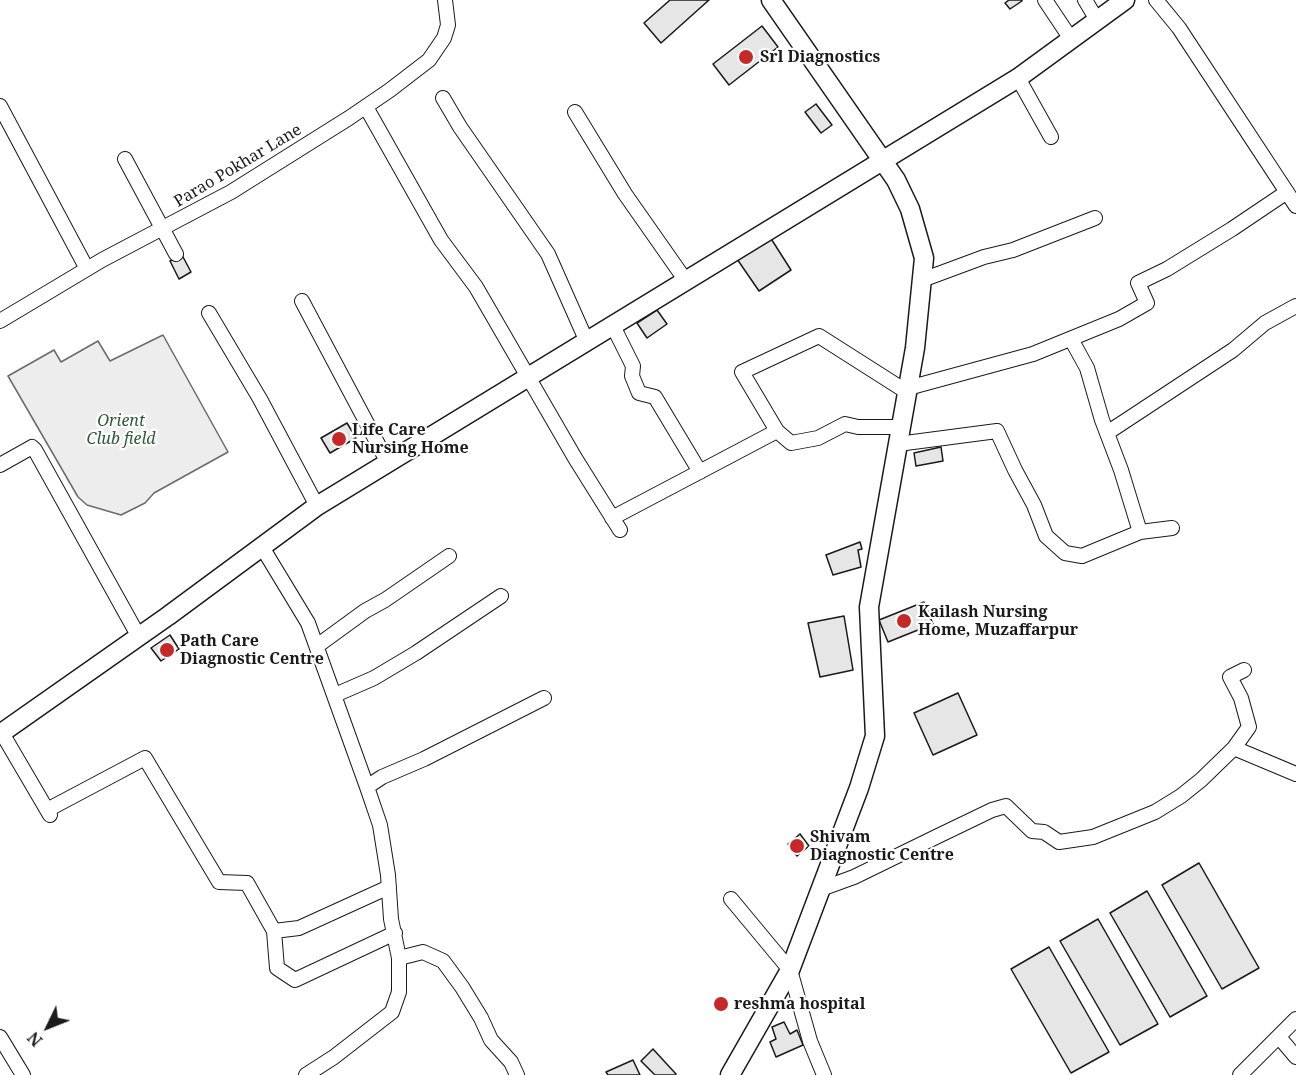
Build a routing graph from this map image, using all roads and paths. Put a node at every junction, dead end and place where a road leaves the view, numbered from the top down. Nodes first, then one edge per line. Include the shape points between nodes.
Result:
1 (445, 0) edge
2 (771, 0) edge
3 (1045, 0) edge
4 (1085, 0) edge
5 (1125, 0) edge
6 (1156, 0) edge
7 (1097, 20) junction
8 (1071, 39) junction
9 (1018, 78) junction
10 (443, 98) dead end
11 (0, 106) edge
12 (366, 107) junction
13 (575, 112) dead end
14 (1051, 137) dead end
15 (125, 159) dead end
16 (883, 161) junction
17 (1287, 192) junction
18 (1296, 206) edge
19 (1095, 218) dead end
20 (161, 230) junction
21 (176, 254) dead end
22 (87, 269) junction
23 (922, 280) junction
24 (686, 281) junction
25 (302, 301) dead end
26 (1296, 306) edge
27 (209, 313) dead end
28 (0, 321) edge
29 (613, 326) junction
30 (1071, 339) junction
31 (587, 342) junction
32 (529, 378) junction
33 (908, 390) junction
34 (777, 431) junction
35 (1107, 433) junction
36 (900, 436) junction
37 (388, 463) junction
38 (0, 465) edge
39 (700, 472) junction
40 (317, 506) junction
41 (1172, 528) dead end
42 (1140, 532) junction
43 (262, 547) junction
44 (448, 556) dead end
45 (501, 596) dead end
46 (139, 637) junction
47 (317, 646) junction
48 (1244, 670) dead end
49 (335, 695) junction
50 (544, 698) dead end
51 (1, 733) edge
52 (1234, 748) junction
53 (1296, 774) edge
54 (367, 787) junction
55 (389, 887) junction
56 (821, 889) junction
57 (731, 899) dead end
58 (274, 931) junction
59 (395, 933) junction
60 (399, 958) junction
61 (790, 970) junction
62 (1296, 1019) edge
63 (0, 1036) edge
64 (1279, 1037) junction
65 (1296, 1057) edge
66 (23, 1075) edge
67 (306, 1075) edge
68 (517, 1075) edge
69 (730, 1075) edge
70 (824, 1075) edge
71 (1240, 1075) edge

1 - 12 street, Parao Pokhar Lane via 448,25 436,51 416,72
2 - 16 main road
3 - 8 street
4 - 7 street
5 - 7 main road
6 - 17 street via 1179,28
7 - 8 main road
8 - 9 main road
9 - 14 street
9 - 16 main road
10 - 31 street via 548,254
11 - 22 street
12 - 20 street, Parao Pokhar Lane via 231,192
12 - 32 street via 441,240 476,288
13 - 24 street via 625,194
15 - 20 street
16 - 23 main road via 910,209 924,258
16 - 24 main road
17 - 18 street
17 - 30 street via 1233,229 1138,283 1147,303
19 - 23 street
20 - 21 street
20 - 22 street, Parao Pokhar Lane
22 - 28 street, Parao Pokhar Lane
23 - 33 main road
24 - 29 main road
25 - 37 street
26 - 35 street via 1265,323 1233,350
27 - 40 street via 261,399
29 - 31 main road
29 - 39 street via 633,366 632,376 639,393 655,397
30 - 33 street via 1034,354
30 - 35 street via 1087,368
31 - 32 main road
32 - 37 main road
32 - 39 street via 616,524
33 - 34 street via 819,336 742,372
33 - 36 main road
34 - 36 street via 791,443 818,438 845,424
34 - 39 street
35 - 42 street
36 - 42 street via 997,430 1046,536 1065,553 1083,556
36 - 56 main road via 870,607 875,736
37 - 40 main road
38 - 46 street via 32,447 35,450
40 - 43 main road
41 - 42 street
43 - 46 main road
43 - 47 street via 308,623
44 - 47 street
45 - 49 street via 416,653
46 - 51 main road
47 - 49 street
48 - 52 street via 1230,677 1249,727
49 - 54 street
50 - 54 street
51 - 58 street via 48,813 146,758 219,882 247,883
52 - 53 street
52 - 56 street via 1181,796 1155,812 1093,837 1059,842 1044,832 1032,831 1006,806
54 - 55 street via 380,825
55 - 58 street via 299,928
55 - 59 street
56 - 61 main road
57 - 61 street
58 - 59 street via 277,968 295,980
59 - 60 street
60 - 67 street via 399,992 392,1012
60 - 68 street via 423,952 443,961
61 - 69 main road
61 - 70 street
62 - 64 street
63 - 66 street
64 - 65 street
64 - 71 street

